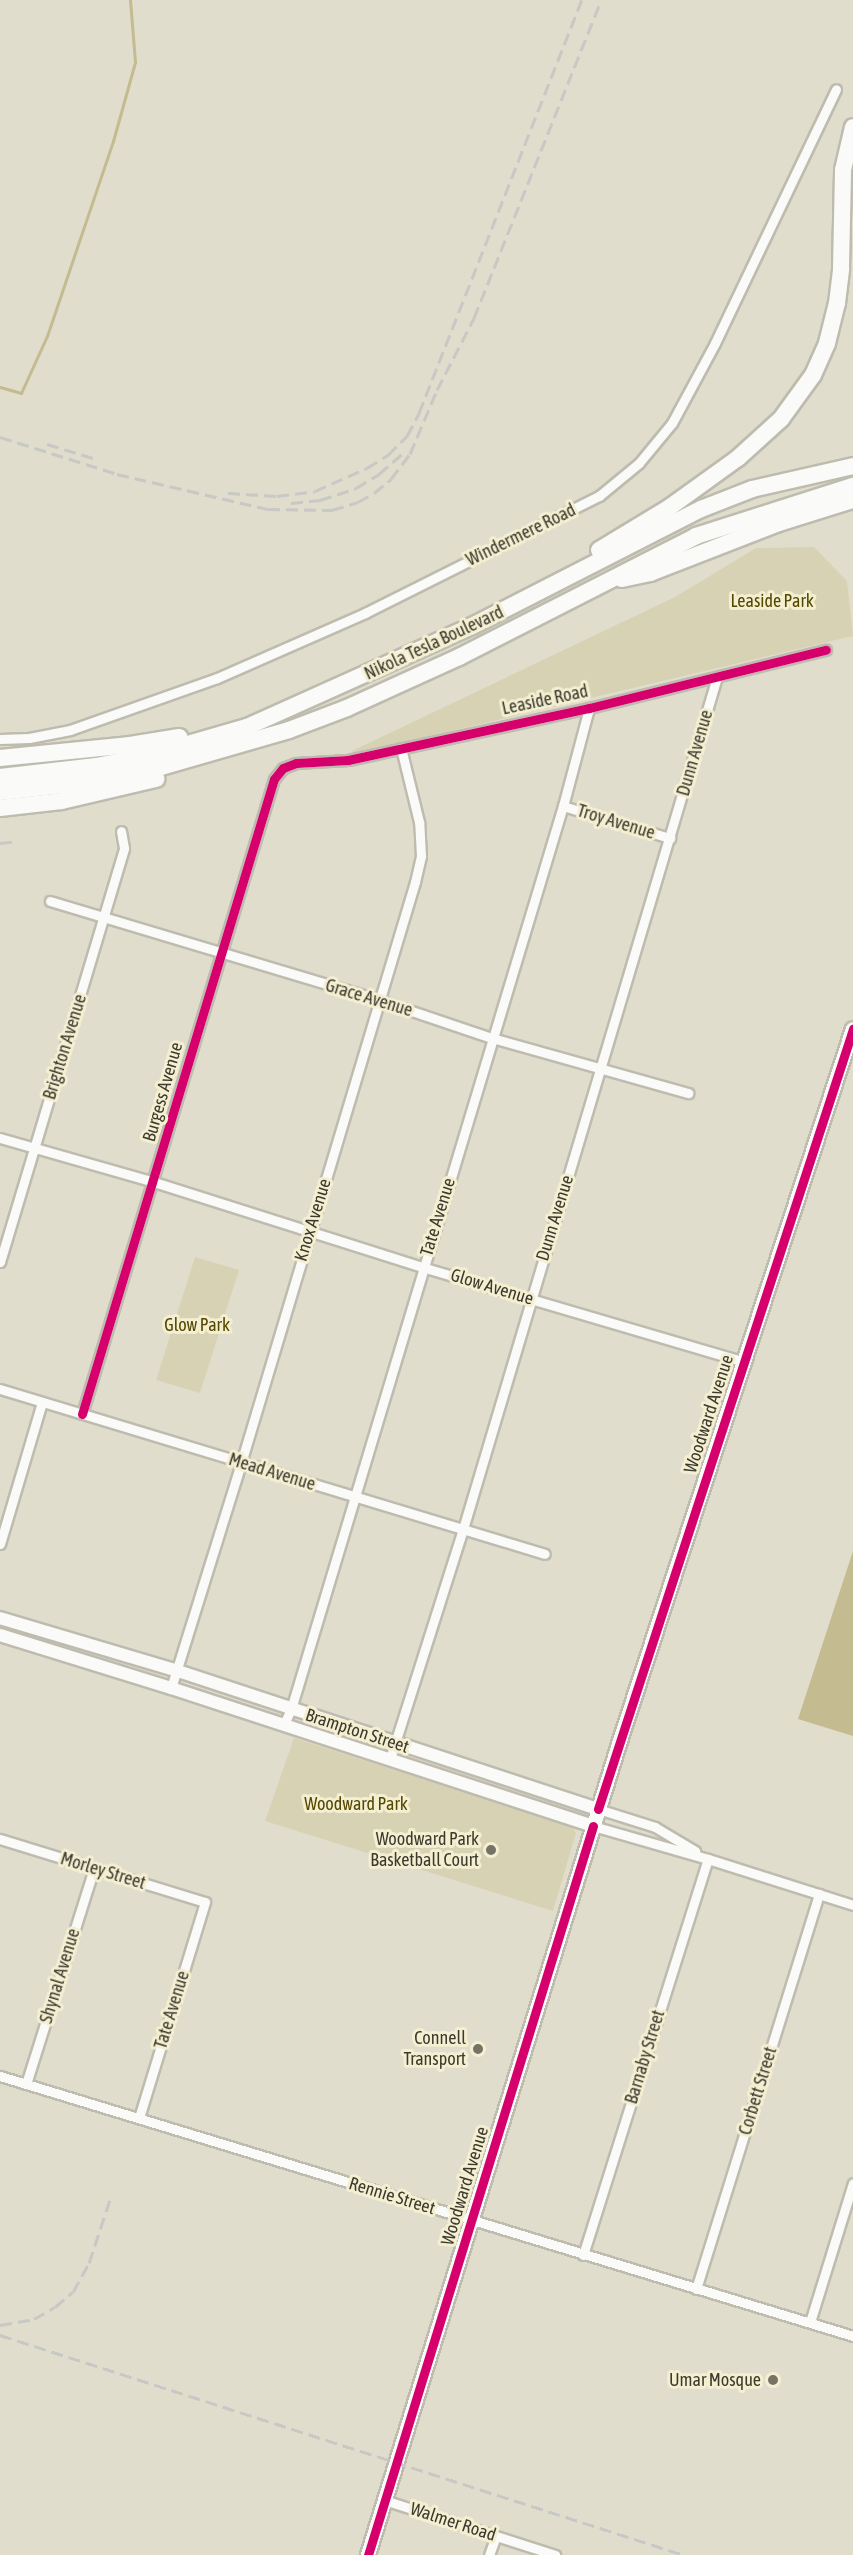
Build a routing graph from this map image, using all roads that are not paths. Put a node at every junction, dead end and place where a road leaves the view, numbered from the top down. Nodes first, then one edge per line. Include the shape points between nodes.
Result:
1 (836, 89) dead end
2 (853, 127) edge
3 (853, 460) edge
4 (853, 466) edge
5 (800, 477) junction
6 (853, 486) edge
7 (853, 500) edge
8 (600, 583) junction
9 (472, 626) junction
10 (826, 650) dead end
11 (717, 677) junction
12 (590, 708) junction
13 (282, 713) junction
14 (289, 730) junction
15 (0, 739) edge
16 (401, 748) junction
17 (0, 758) edge
18 (0, 777) edge
19 (274, 778) joint
20 (0, 792) edge
21 (563, 806) junction
22 (0, 808) edge
23 (121, 831) dead end
24 (670, 838) junction
25 (50, 901) dead end
26 (103, 918) junction
27 (220, 954) junction
28 (379, 1000) junction
29 (853, 1029) edge
30 (492, 1038) junction
31 (600, 1068) junction
32 (688, 1093) dead end
33 (0, 1138) edge
34 (35, 1148) junction
35 (154, 1182) junction
36 (310, 1232) junction
37 (0, 1262) edge
38 (422, 1267) junction
39 (531, 1299) junction
40 (744, 1362) junction
41 (0, 1389) edge
42 (42, 1402) junction
43 (82, 1413) junction
44 (241, 1463) junction
45 (355, 1496) junction
46 (463, 1529) junction
47 (0, 1544) edge
48 (545, 1554) dead end
49 (0, 1617) edge
50 (0, 1635) edge
51 (178, 1671) junction
52 (171, 1688) junction
53 (291, 1709) junction
54 (284, 1725) junction
55 (396, 1744) junction
56 (390, 1759) junction
57 (598, 1809) junction
58 (593, 1827) junction
59 (0, 1839) edge
60 (708, 1859) junction
61 (94, 1868) junction
62 (819, 1894) junction
63 (205, 1902) joint
64 (853, 1905) edge
65 (0, 2076) edge
66 (26, 2084) junction
67 (139, 2118) junction
68 (853, 2183) edge
69 (471, 2221) junction
70 (583, 2255) junction
71 (696, 2289) junction
72 (810, 2322) junction
73 (853, 2336) edge
74 (384, 2500) junction
75 (496, 2536) junction
76 (368, 2555) edge
77 (489, 2555) edge
78 (555, 2555) edge

1 - 15 street, Windermere Road via 715,343 672,423 639,463 599,496 364,613 217,678 70,730
2 - 9 highway via 843,170 841,268 835,314 818,367 798,398 738,458 670,507
3 - 5 highway
4 - 5 highway, Nikola Tesla Boulevard
5 - 9 highway, Nikola Tesla Boulevard via 752,489 701,509
6 - 8 highway, Nikola Tesla Boulevard via 696,536
7 - 8 highway via 779,523 650,573
8 - 14 highway, Nikola Tesla Boulevard via 459,657
9 - 13 highway, Nikola Tesla Boulevard
10 - 11 street, Leaside Road
11 - 12 street, Leaside Road
11 - 24 street, Dunn Avenue
12 - 16 street, Leaside Road
12 - 21 street, Tate Avenue
13 - 17 highway via 207,733
13 - 18 highway, Nikola Tesla Boulevard via 213,738 143,757
14 - 20 highway, Nikola Tesla Boulevard via 147,771 99,781
14 - 22 highway via 251,750 127,788
16 - 19 street, Leaside Road via 348,760 296,763 283,768
16 - 28 street, Knox Avenue via 419,822 421,856
19 - 27 street, Burgess Avenue
21 - 24 street, Troy Avenue
21 - 30 street, Tate Avenue
23 - 26 street, Brighton Avenue via 124,848
24 - 31 street, Dunn Avenue
25 - 26 street, Grace Avenue
26 - 27 street, Grace Avenue
26 - 34 street, Brighton Avenue
27 - 28 street, Grace Avenue
27 - 35 street, Burgess Avenue
28 - 30 street, Grace Avenue
28 - 36 street, Knox Avenue
29 - 40 main road, Woodward Avenue
30 - 31 street, Grace Avenue
30 - 38 street, Tate Avenue
31 - 32 street, Grace Avenue
31 - 39 street, Dunn Avenue
33 - 34 street, Glow Avenue
34 - 35 street, Glow Avenue
34 - 37 street, Brighton Avenue
35 - 36 street, Glow Avenue
35 - 43 street, Burgess Avenue
36 - 38 street, Glow Avenue
36 - 44 street, Knox Avenue
38 - 39 street, Glow Avenue
38 - 45 street, Tate Avenue
39 - 40 street, Glow Avenue
39 - 46 street, Dunn Avenue
40 - 57 main road, Woodward Avenue
41 - 42 street, Mead Avenue
42 - 43 street, Mead Avenue
42 - 47 street
43 - 44 street, Mead Avenue
44 - 45 street, Mead Avenue
44 - 51 street, Knox Avenue
45 - 46 street, Mead Avenue
45 - 53 street, Tate Avenue
46 - 48 street, Mead Avenue
46 - 55 street, Dunn Avenue
49 - 51 street, Brampton Street
50 - 52 street, Brampton Street
51 - 52 street, Knox Avenue
51 - 53 street, Brampton Street
52 - 54 street, Brampton Street
53 - 54 street, Tate Avenue
53 - 55 street, Brampton Street
54 - 56 street, Brampton Street
55 - 56 street, Dunn Avenue
55 - 57 street, Brampton Street
56 - 58 street, Brampton Street
57 - 58 main road, Woodward Avenue
57 - 60 street, Brampton Street via 655,1827
58 - 60 street, Brampton Street
58 - 69 main road, Woodward Avenue
59 - 61 street, Morley Street
60 - 62 street, Brampton Street
60 - 70 street, Barnaby Street
61 - 63 street, Morley Street
61 - 66 street, Shynal Avenue
62 - 64 street, Brampton Street
62 - 71 street, Corbett Street
63 - 67 street, Tate Avenue
65 - 66 street, Rennie Street
66 - 67 street, Rennie Street
67 - 69 street, Rennie Street
68 - 72 street
69 - 70 street, Rennie Street
69 - 74 main road, Woodward Avenue
70 - 71 street, Rennie Street
71 - 72 street, Rennie Street
72 - 73 street, Rennie Street
74 - 75 street, Walmer Road
74 - 76 main road, Woodward Avenue
75 - 77 street
75 - 78 street, Walmer Road

